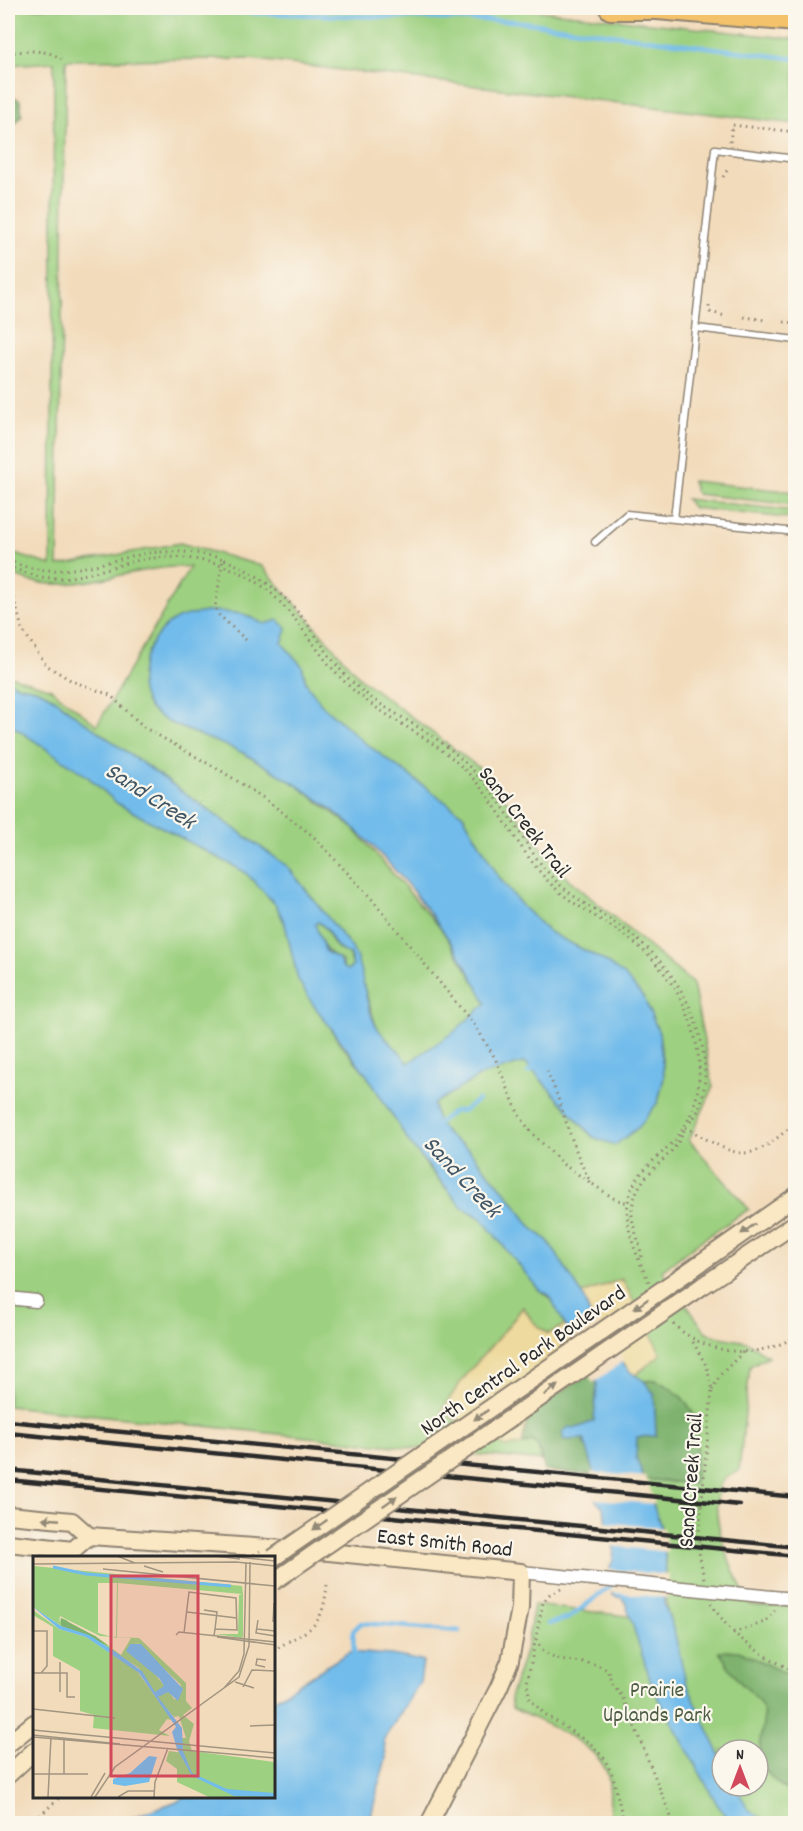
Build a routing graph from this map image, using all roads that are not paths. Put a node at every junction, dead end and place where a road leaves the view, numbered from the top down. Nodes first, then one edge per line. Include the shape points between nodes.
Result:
1 (611, 8) edge
2 (656, 8) edge
3 (795, 20) edge
4 (795, 159) edge
5 (696, 328) junction
6 (795, 340) edge
7 (674, 519) junction
8 (795, 532) edge
9 (595, 542) dead end
10 (795, 1196) edge
11 (795, 1223) edge
12 (8, 1298) edge
13 (36, 1301) dead end
14 (8, 1515) edge
15 (89, 1536) junction
16 (8, 1543) edge
17 (274, 1557) edge
18 (521, 1572) junction
19 (274, 1581) edge
20 (795, 1599) edge
21 (33, 1724) edge
22 (8, 1744) edge
23 (33, 1752) edge
24 (8, 1775) edge
25 (429, 1824) edge

1 - 2 highway
2 - 3 highway
4 - 5 lane via 716,149
5 - 6 lane
5 - 7 lane
7 - 8 lane
7 - 9 lane via 627,514
10 -> 17 main road, North Central Park Boulevard, bridge
19 -> 11 main road, North Central Park Boulevard, bridge
12 - 13 street
15 -> 14 main road, East Smith Road via 72,1521
15 - 16 main road via 73,1550
15 - 18 main road, East Smith Road via 329,1552
18 - 20 street, East Smith Road, bridge via 570,1582 776,1601
18 - 25 main road via 520,1608 510,1661 500,1688
21 - 22 main road
23 - 24 main road

